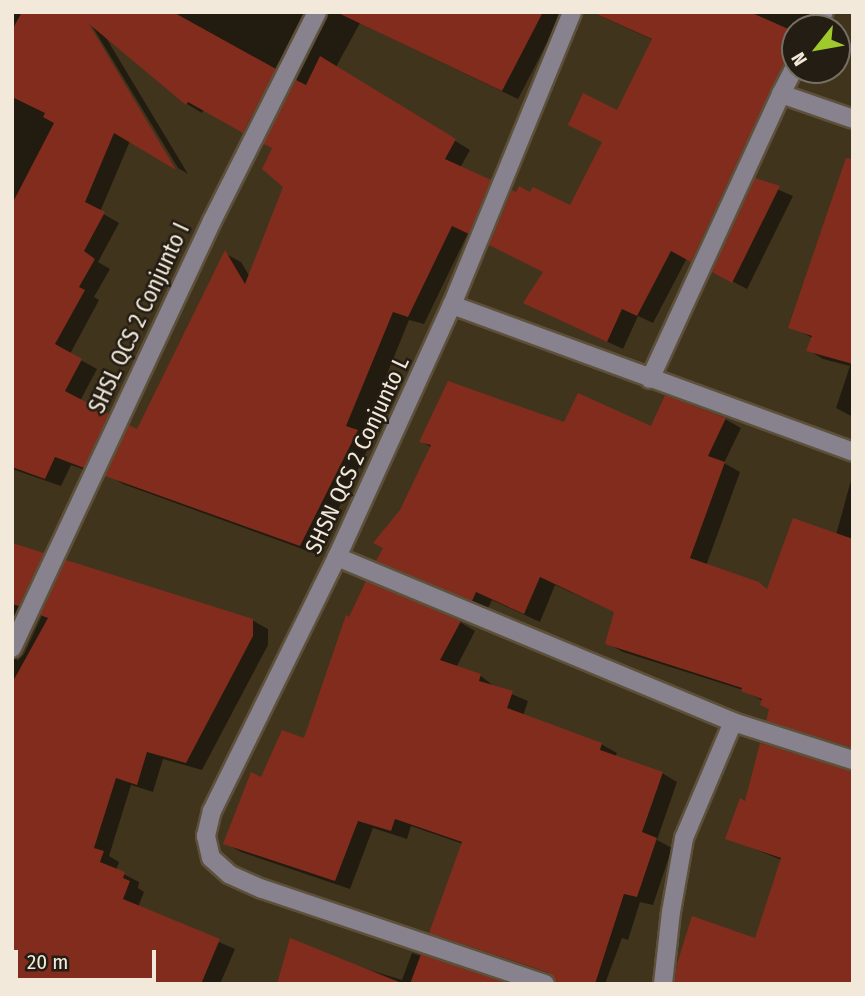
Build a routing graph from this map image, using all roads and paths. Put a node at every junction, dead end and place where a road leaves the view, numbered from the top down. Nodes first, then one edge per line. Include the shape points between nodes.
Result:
1 (317, 12) edge
2 (572, 12) edge
3 (786, 84) edge
4 (781, 94) junction
5 (853, 119) edge
6 (452, 305) junction
7 (650, 379) junction
8 (853, 452) edge
9 (337, 557) junction
10 (12, 648) edge
11 (733, 722) junction
12 (853, 760) edge
13 (545, 984) edge
14 (663, 984) edge

1 - 10 street, SHSL QCS 2 Conjunto I via 212,221
2 - 6 street, SHSN QCS 2 Conjunto L
3 - 4 street
4 - 5 street
4 - 7 street
6 - 7 street
6 - 9 street, SHSN QCS 2 Conjunto L
7 - 8 street
9 - 11 street
9 - 13 street, SHSN QCS 2 Conjunto L via 212,811 206,836 211,858 229,874 262,889
11 - 12 street
11 - 14 street via 684,838

